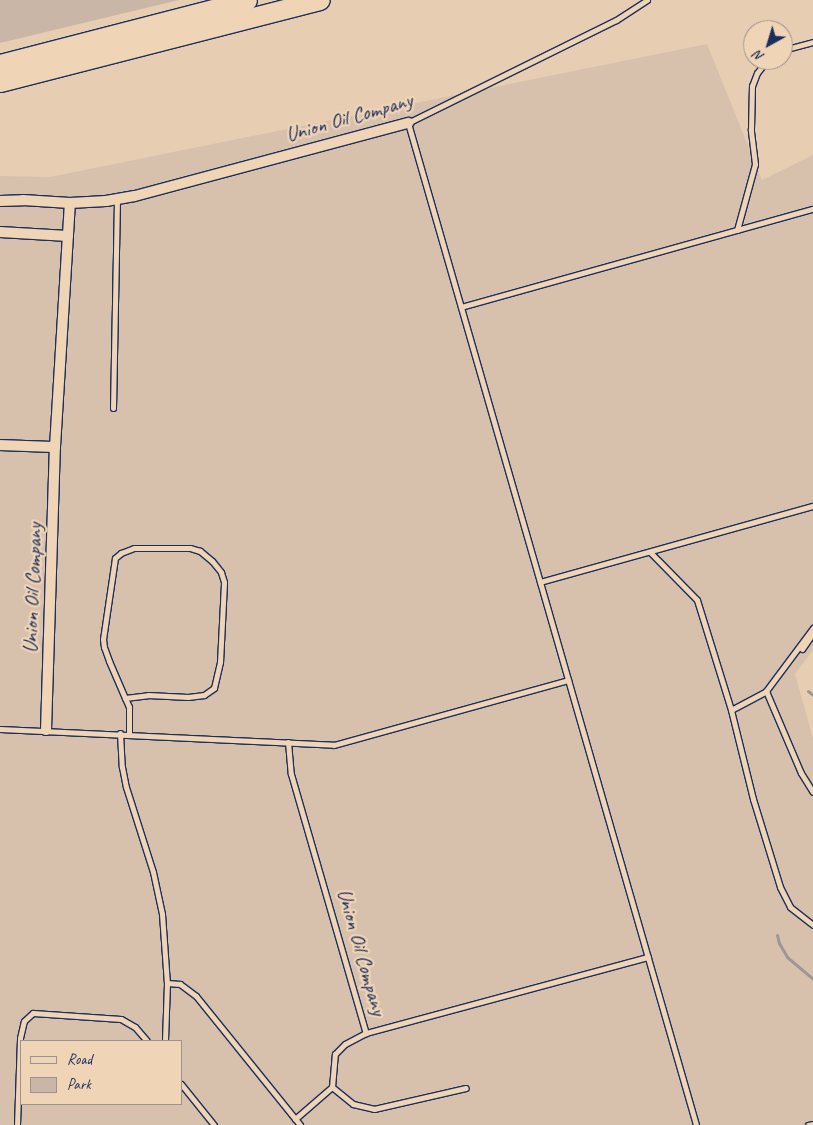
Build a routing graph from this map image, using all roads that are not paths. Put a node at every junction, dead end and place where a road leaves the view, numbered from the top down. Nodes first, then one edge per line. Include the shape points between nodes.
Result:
1 (247, 0) edge
2 (320, 0) edge
3 (647, 0) edge
4 (813, 42) edge
5 (793, 47) edge
6 (0, 64) edge
7 (760, 70) edge
8 (0, 82) edge
9 (408, 123) junction
10 (117, 199) junction
11 (0, 201) edge
12 (70, 203) junction
13 (813, 209) edge
14 (737, 230) junction
15 (0, 232) edge
16 (68, 236) junction
17 (461, 307) junction
18 (113, 408) dead end
19 (0, 445) edge
20 (55, 447) junction
21 (813, 506) edge
22 (650, 552) junction
23 (540, 582) junction
24 (813, 628) edge
25 (813, 633) edge
26 (568, 680) junction
27 (766, 691) junction
28 (126, 698) junction
29 (731, 710) junction
30 (0, 729) edge
31 (46, 730) junction
32 (120, 734) junction
33 (130, 734) junction
34 (288, 742) junction
35 (813, 792) edge
36 (813, 926) edge
37 (648, 957) junction
38 (167, 983) junction
39 (366, 1033) junction
40 (145, 1040) edge
41 (165, 1040) edge
42 (182, 1085) edge
43 (332, 1087) junction
44 (466, 1088) dead end
45 (295, 1119) junction
46 (813, 1124) edge
47 (17, 1125) edge
48 (214, 1125) edge
49 (300, 1125) edge
50 (696, 1125) edge
51 (808, 1125) edge

1 - 6 highway
2 - 8 highway
3 - 9 lane, Union Oil Company via 616,20
4 - 5 lane
7 - 14 lane via 752,86 751,130 755,164
9 - 10 street, Union Oil Company
9 - 17 lane
10 - 12 street, Union Oil Company
10 - 18 lane
11 - 12 street, Union Oil Company
12 - 16 street, Union Oil Company
13 - 14 lane
14 - 17 lane
15 - 16 street
16 - 20 street, Union Oil Company
17 - 23 lane
19 - 20 street
20 - 31 street, Union Oil Company
21 - 22 lane
22 - 23 lane
22 - 29 lane via 697,600
23 - 26 lane
24 - 27 lane
25 - 27 lane
26 - 34 lane via 334,745
26 - 37 lane
27 - 29 lane
27 - 35 lane via 801,773
28 - 28 lane via 103,639 115,558 134,548 190,548 200,551 212,561 224,582 220,662 214,688 204,695 188,697 148,695
28 - 33 lane
29 - 36 lane via 753,800 780,887 790,906
30 - 31 lane
31 - 32 lane
32 - 33 lane
32 - 38 lane via 126,787 153,872 162,914
33 - 34 lane
34 - 39 lane, Union Oil Company via 291,774
37 - 39 lane, Union Oil Company
37 - 50 lane
38 - 41 lane
38 - 45 lane via 180,984 196,996
39 - 43 lane via 345,1044 335,1054
40 - 47 lane via 135,1027 121,1019 33,1013 24,1021 20,1038
42 - 48 lane
43 - 44 lane via 353,1104 374,1109
43 - 45 lane
45 - 49 lane
46 - 51 lane

